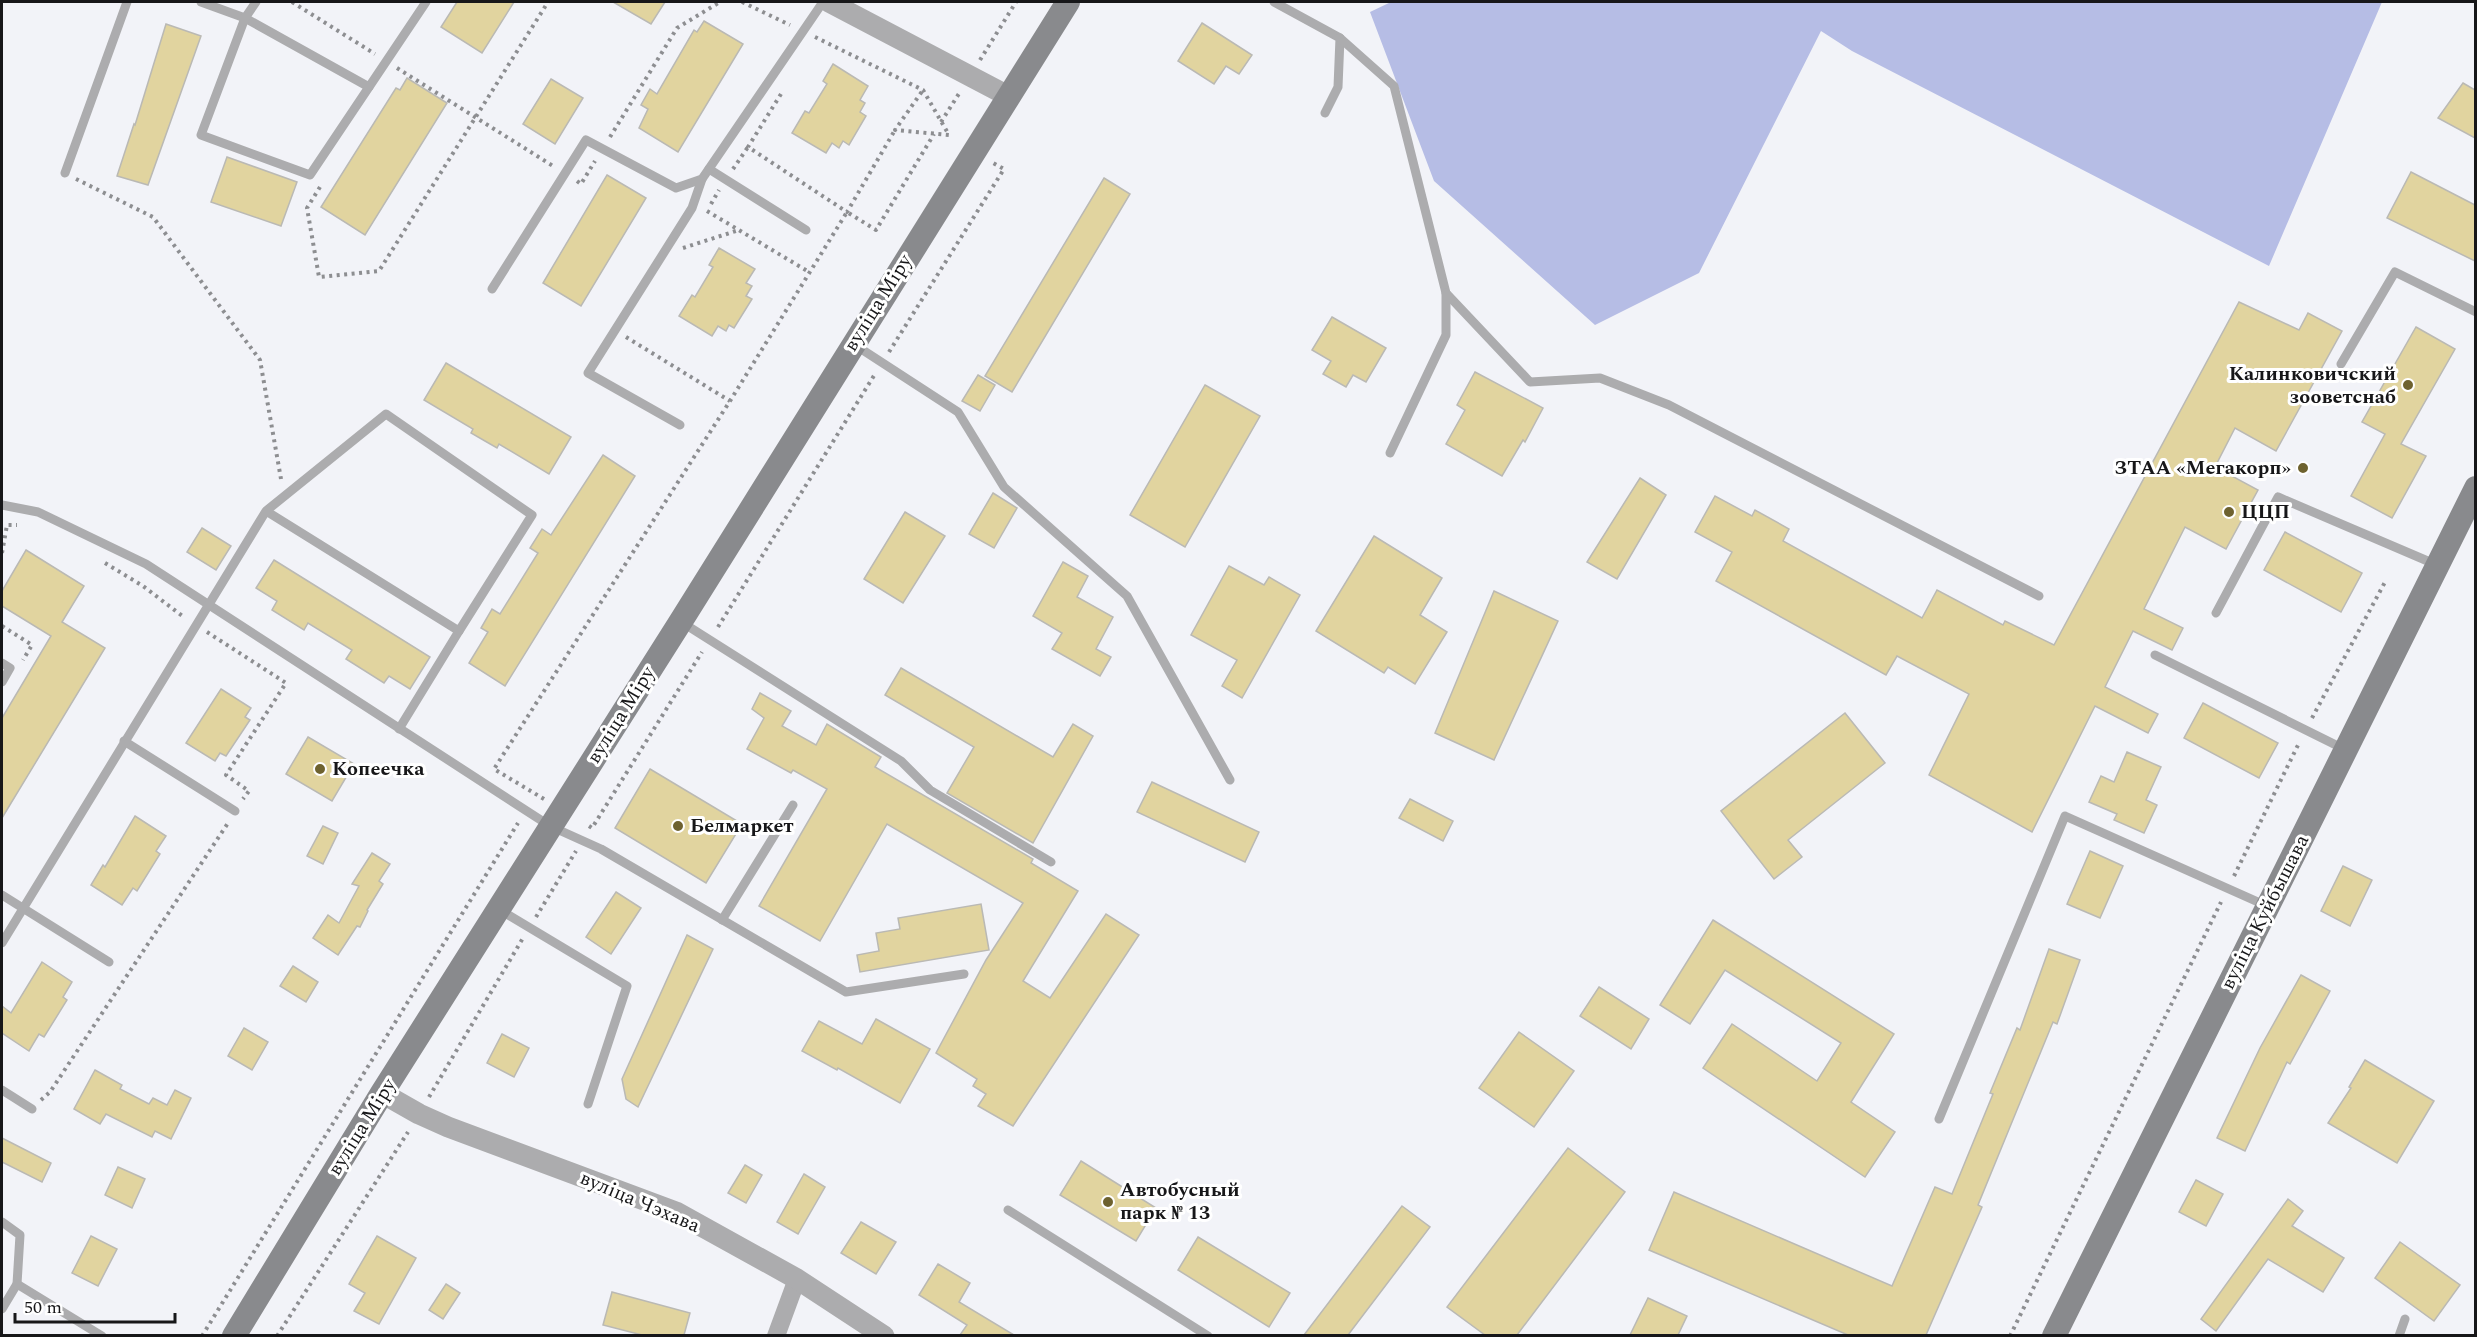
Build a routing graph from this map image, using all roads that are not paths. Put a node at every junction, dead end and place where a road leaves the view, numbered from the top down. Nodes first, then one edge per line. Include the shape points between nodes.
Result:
1 (127, 2) edge
2 (201, 2) edge
3 (256, 2) edge
4 (426, 2) edge
5 (823, 2) edge
6 (829, 2) edge
7 (1068, 2) edge
8 (1274, 2) edge
9 (245, 18) junction
10 (1340, 38) junction
11 (369, 87) junction
12 (1008, 96) junction
13 (1325, 113) dead end
14 (709, 169) junction
15 (65, 173) road end
16 (702, 179) junction
17 (806, 230) dead end
18 (492, 289) dead end
19 (1446, 293) junction
20 (2475, 312) edge
21 (853, 344) junction
22 (2341, 364) dead end
23 (680, 425) dead end
24 (1390, 453) dead end
25 (2475, 488) edge
26 (2, 505) edge
27 (266, 511) junction
28 (2437, 565) junction
29 (2039, 596) dead end
30 (207, 605) junction
31 (2216, 613) dead end
32 (681, 621) junction
33 (459, 631) junction
34 (2155, 655) dead end
35 (2, 663) edge
36 (2, 682) edge
37 (399, 729) junction
38 (124, 741) junction
39 (2346, 750) junction
40 (1230, 780) dead end
41 (793, 806) dead end
42 (235, 811) dead end
43 (550, 826) junction
44 (1051, 862) dead end
45 (2, 896) edge
46 (2267, 906) junction
47 (23, 908) junction
48 (498, 908) junction
49 (722, 920) junction
50 (2, 943) edge
51 (109, 962) dead end
52 (964, 974) dead end
53 (2, 1090) edge
54 (382, 1093) junction
55 (588, 1104) dead end
56 (32, 1109) dead end
57 (1939, 1119) dead end
58 (1008, 1209) dead end
59 (2, 1222) edge
60 (797, 1280) junction
61 (16, 1284) junction
62 (2, 1309) edge
63 (2405, 1319) dead end
64 (102, 1335) edge
65 (234, 1335) edge
66 (776, 1335) edge
67 (885, 1335) edge
68 (1208, 1335) edge
69 (2054, 1335) edge
70 (2399, 1335) edge

1 - 15 lane
2 - 9 lane
3 - 9 lane
4 - 11 lane
5 - 14 lane
6 - 12 street
7 - 12 main road, вуліца Міру
8 - 10 lane
9 - 11 lane
9 - 11 lane via 201,135 310,175
10 - 13 lane via 1338,87
10 - 19 lane via 1394,86
12 - 21 main road, вуліца Міру
14 - 16 lane
14 - 17 lane
16 - 18 lane via 676,188 586,140
16 - 23 lane via 692,208 588,373
19 - 24 lane via 1446,335
19 - 29 lane via 1530,382 1600,378 1669,405
20 - 22 lane via 2395,272
21 - 32 main road, вуліца Міру
21 - 40 lane via 958,412 1004,487 1126,596
25 - 28 main road, вуліца Куйбышава
26 - 30 lane via 38,512 124,553
27 - 30 lane
27 - 33 lane
27 - 33 lane via 386,414 532,515
28 - 31 lane via 2278,498
28 - 39 main road, вуліца Куйбышава
30 - 37 lane
30 - 38 lane
32 - 43 main road, вуліца Міру
32 - 44 lane via 901,761 930,790
33 - 37 lane
34 - 39 lane
35 - 36 lane via 10,668
37 - 43 lane
38 - 42 lane
38 - 47 lane
39 - 46 main road, вуліца Куйбышава
41 - 49 lane
43 - 48 main road, вуліца Міру
43 - 49 lane via 602,849
45 - 47 lane
46 - 57 lane via 2065,816
46 - 69 main road, вуліца Куйбышава
47 - 50 lane
47 - 51 lane
48 - 54 main road, вуліца Міру
48 - 55 lane via 627,986
49 - 52 lane via 846,992
53 - 56 lane
54 - 60 street, вуліца Чэхава via 419,1114 676,1212
54 - 65 main road, вуліца Міру
58 - 68 lane
59 - 61 lane via 20,1235
60 - 66 street
60 - 67 street, вуліца Чэхава
61 - 62 lane
61 - 64 lane
63 - 70 lane

